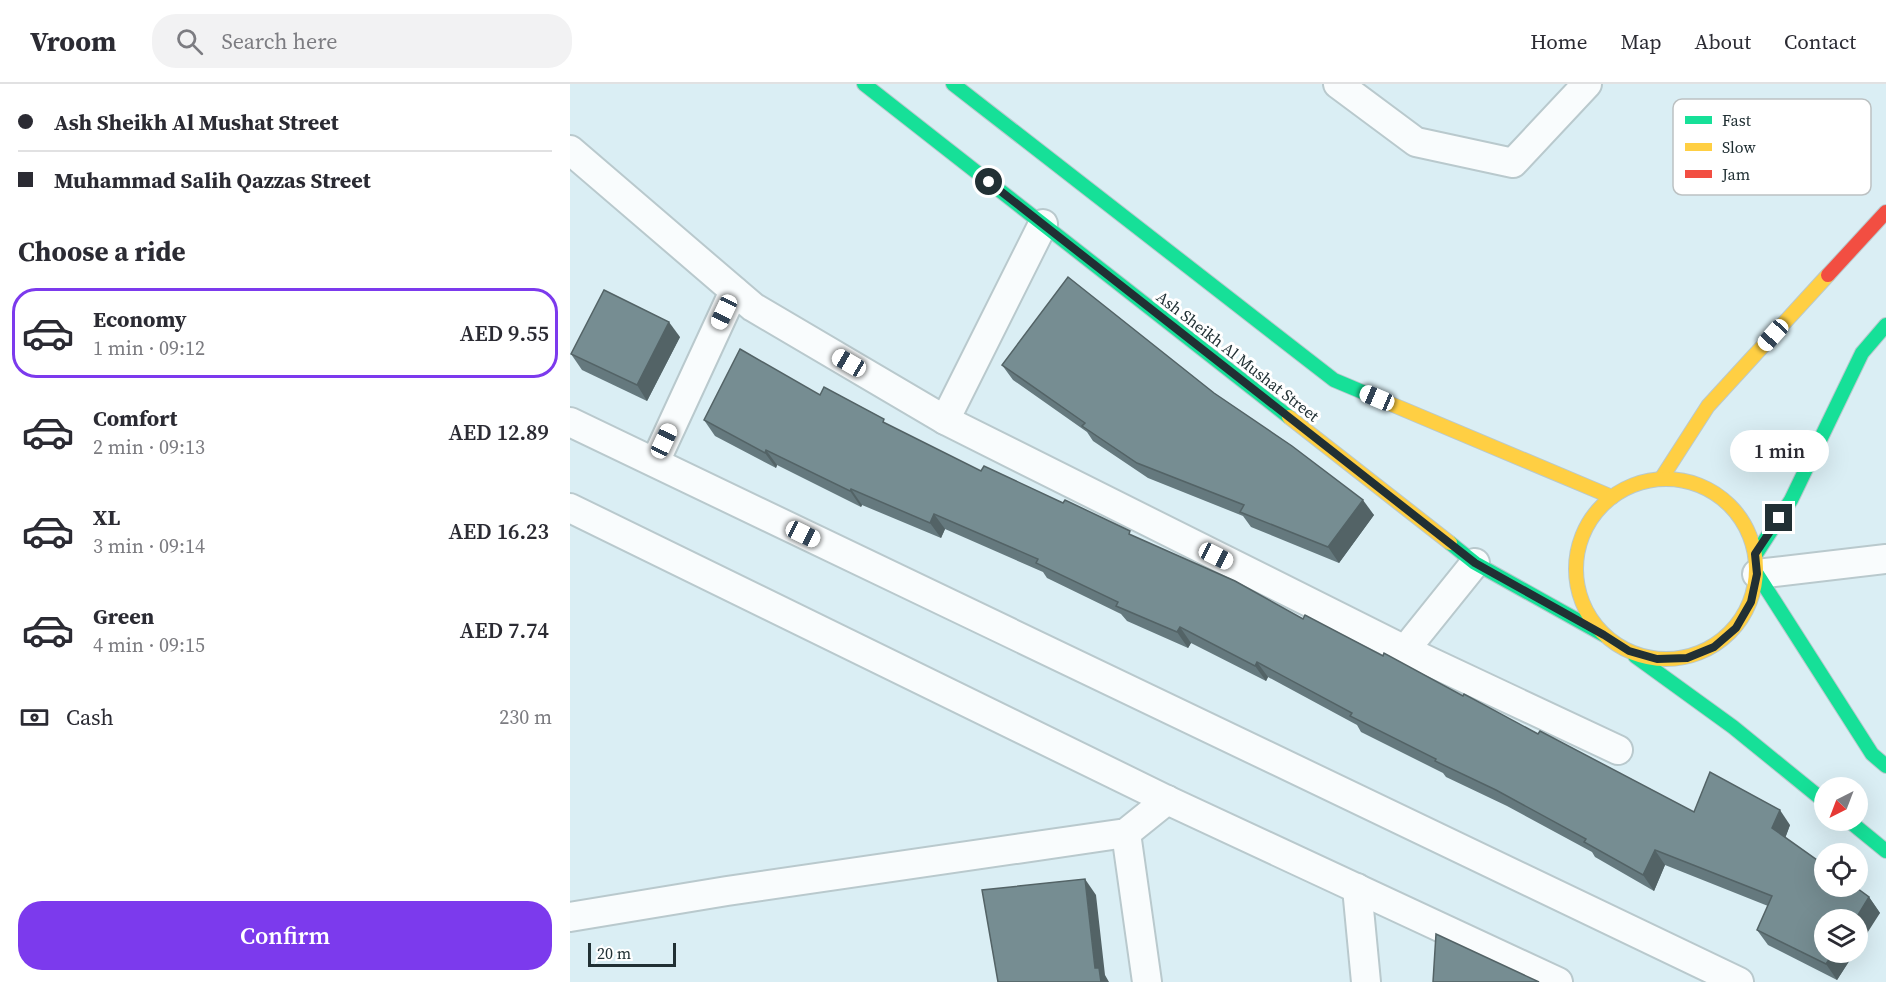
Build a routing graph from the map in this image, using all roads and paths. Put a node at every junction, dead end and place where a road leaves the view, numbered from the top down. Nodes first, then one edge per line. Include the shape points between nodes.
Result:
1 (864, 84) edge
2 (953, 84) edge
3 (1338, 84) edge
4 (1587, 84) edge
5 (570, 150) edge
6 (1886, 212) edge
7 (1043, 224) junction
8 (734, 291) junction
9 (1886, 325) edge
10 (945, 420) junction
11 (570, 422) edge
12 (655, 462) junction
13 (1661, 479) junction
14 (1612, 497) junction
15 (570, 508) edge
16 (1886, 558) edge
17 (1475, 563) junction
18 (1756, 564) junction
19 (1604, 635) junction
20 (1405, 650) junction
21 (1629, 651) junction
22 (1618, 750) dead end
23 (1886, 766) edge
24 (1814, 793) edge
25 (1167, 800) junction
26 (1861, 831) edge
27 (1126, 833) junction
28 (1886, 851) edge
29 (1357, 888) junction
30 (570, 917) edge
31 (1148, 982) edge
32 (1366, 982) edge
33 (1558, 982) edge
34 (1739, 982) edge

1 - 7 street, Ash Sheikh Al Mushat Street
2 - 14 street via 1334,380
3 - 4 street via 1416,142 1513,163
5 - 8 street
6 - 13 street via 1708,406
7 - 10 street
7 - 17 street, Ash Sheikh Al Mushat Street
8 - 10 street via 753,307
8 - 12 street
9 - 18 street via 1862,353
10 - 20 street
11 - 12 street
12 - 34 street
13 - 14 street via 1635,485
13 - 18 street via 1687,482 1711,491 1732,508 1747,529
14 - 19 street via 1581,538 1576,564 1578,590 1588,614
15 - 25 street
16 - 18 street
17 - 19 street, Ash Sheikh Al Mushat Street
17 - 20 street
18 - 21 street via 1751,602 1736,628 1714,647 1687,658 1657,659
18 - 23 street via 1872,754
19 - 21 street
20 - 22 street
21 - 24 street
25 - 27 street
25 - 29 street
26 - 28 street
27 - 30 street
27 - 31 street
29 - 32 street
29 - 33 street

